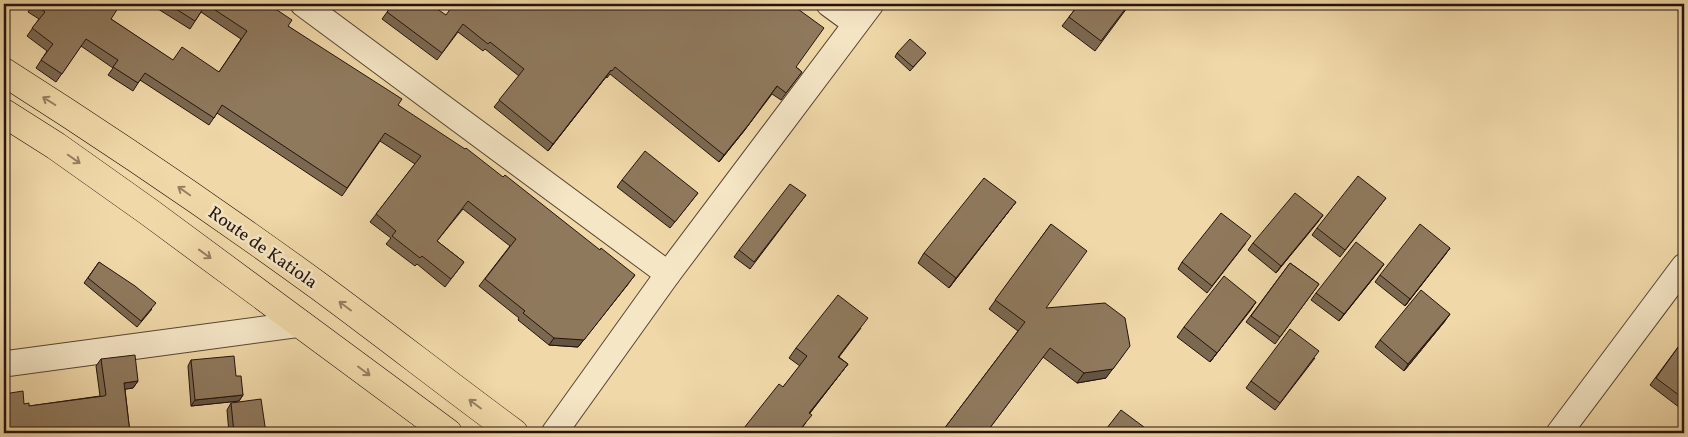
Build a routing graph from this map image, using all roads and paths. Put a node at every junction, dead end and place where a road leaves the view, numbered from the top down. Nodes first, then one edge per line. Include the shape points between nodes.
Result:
1 (303, 4) edge
2 (829, 4) edge
3 (871, 4) edge
4 (855, 23) junction
5 (4, 72) edge
6 (4, 113) edge
7 (1684, 266) edge
8 (668, 274) junction
9 (301, 324) junction
10 (4, 364) edge
11 (448, 433) edge
12 (514, 433) edge
13 (554, 433) edge
14 (1559, 433) edge

1 - 8 street
2 - 4 street
3 - 4 street
4 - 8 street
12 -> 5 highway, Route de Katiola via 240,231
6 -> 9 highway via 149,212
7 - 14 street
8 - 13 street
9 - 10 street
9 -> 11 highway

